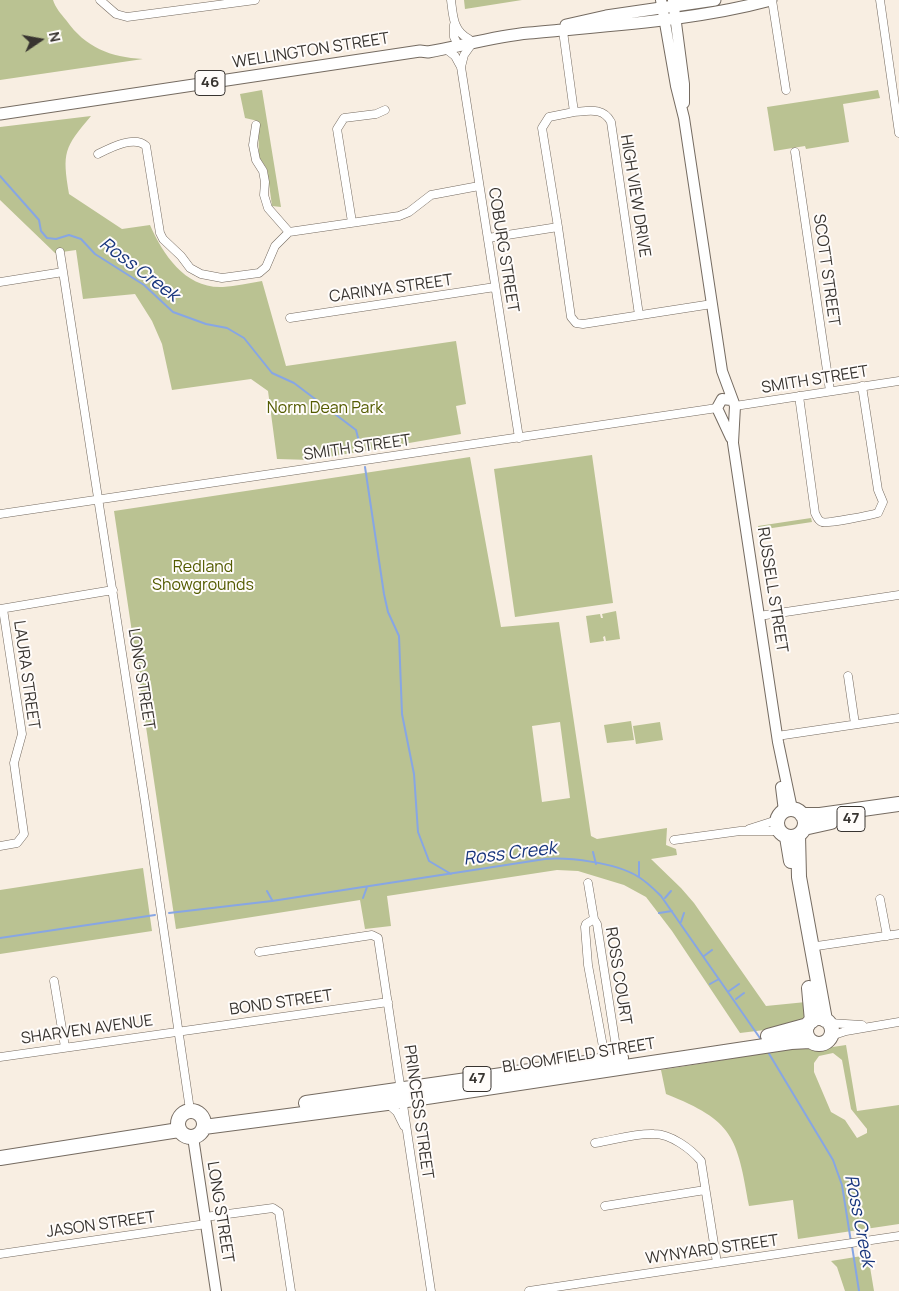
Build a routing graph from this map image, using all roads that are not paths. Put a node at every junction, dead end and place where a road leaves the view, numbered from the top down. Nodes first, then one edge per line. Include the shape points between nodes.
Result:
1 (100, 0) edge
2 (191, 0) edge
3 (255, 0) edge
4 (451, 0) edge
5 (715, 0) edge
6 (772, 0) edge
7 (880, 0) edge
8 (668, 8) edge
9 (192, 9) junction
10 (454, 23) junction
11 (564, 31) junction
12 (530, 33) junction
13 (470, 42) junction
14 (457, 44) junction
15 (446, 49) junction
16 (420, 51) junction
17 (462, 66) junction
18 (786, 90) dead end
19 (385, 110) dead end
20 (574, 112) junction
21 (0, 114) edge
22 (256, 125) dead end
23 (899, 133) edge
24 (795, 152) dead end
25 (98, 154) dead end
26 (479, 186) junction
27 (352, 222) junction
28 (558, 227) junction
29 (289, 232) junction
30 (488, 238) junction
31 (60, 252) dead end
32 (63, 272) junction
33 (0, 282) edge
34 (495, 288) junction
35 (712, 304) junction
36 (639, 315) junction
37 (290, 318) dead end
38 (722, 371) junction
39 (899, 381) edge
40 (862, 386) junction
41 (830, 391) junction
42 (800, 396) junction
43 (733, 406) junction
44 (719, 408) junction
45 (519, 438) junction
46 (733, 443) junction
47 (99, 499) junction
48 (0, 514) edge
49 (113, 590) junction
50 (899, 595) edge
51 (1, 609) edge
52 (759, 616) junction
53 (848, 676) dead end
54 (899, 718) edge
55 (855, 724) junction
56 (777, 739) junction
57 (899, 804) edge
58 (899, 812) edge
59 (790, 823) junction
60 (674, 840) dead end
61 (0, 846) edge
62 (588, 882) dead end
63 (880, 899) dead end
64 (594, 919) junction
65 (899, 934) edge
66 (887, 936) junction
67 (810, 946) junction
68 (258, 952) dead end
69 (603, 962) junction
70 (588, 965) junction
71 (54, 981) dead end
72 (388, 1002) junction
73 (899, 1022) edge
74 (821, 1025) junction
75 (872, 1026) junction
76 (179, 1031) junction
77 (771, 1040) junction
78 (810, 1041) junction
79 (65, 1047) junction
80 (0, 1056) edge
81 (612, 1064) junction
82 (402, 1095) junction
83 (387, 1103) junction
84 (190, 1110) junction
85 (204, 1123) junction
86 (178, 1126) junction
87 (407, 1132) junction
88 (193, 1137) junction
89 (595, 1143) dead end
90 (0, 1149) edge
91 (0, 1158) edge
92 (705, 1190) junction
93 (605, 1206) dead end
94 (206, 1220) junction
95 (899, 1236) edge
96 (0, 1254) edge
97 (716, 1263) junction
98 (216, 1291) edge
99 (291, 1291) edge
100 (431, 1291) edge
101 (529, 1291) edge

1 - 9 street via 116,14 127,17
2 - 9 street
3 - 9 street
4 - 10 street
5 - 8 main road, WELLINGTON STREET / 46
6 - 8 main road, WELLINGTON STREET / 46 via 745,7
6 - 18 street
7 - 23 street
8 - 11 main road, WELLINGTON STREET / 46
8 - 12 main road, WELLINGTON STREET / 46 via 606,16
8 - 35 main road, RUSSELL STREET via 684,84 684,118
10 - 13 street via 458,32
10 - 14 street
11 - 12 main road, WELLINGTON STREET / 46
11 - 20 street
12 - 13 main road, WELLINGTON STREET / 46
13 - 14 main road, WELLINGTON STREET / 46
13 - 17 street
14 - 15 main road, WELLINGTON STREET / 46
14 - 16 main road, WELLINGTON STREET / 46 via 427,47
15 - 16 main road, WELLINGTON STREET / 46
15 - 17 street
16 - 21 main road, WELLINGTON STREET / 46
17 - 26 street, COBURG STREET
19 - 27 street via 344,118 337,129
20 - 28 street, HIGH VIEW DRIVE via 549,117 542,128
20 - 36 street, HIGH VIEW DRIVE via 598,110 604,112 611,122
22 - 29 street via 253,145 256,160 263,171 268,208
24 - 41 street, SCOTT STREET
25 - 29 street via 115,145 138,142 146,146 163,240 190,268 201,274 222,278 259,273 266,267 275,246
26 - 27 street via 431,195 399,216
26 - 30 street, COBURG STREET
27 - 29 street
28 - 30 street
28 - 36 street, HIGH VIEW DRIVE via 571,317 576,323
30 - 34 street, COBURG STREET
31 - 32 street, LONG STREET
32 - 33 street
32 - 47 street, LONG STREET
34 - 37 street, CARINYA STREET
34 - 45 street, COBURG STREET
35 - 36 street, HIGH VIEW DRIVE
35 - 38 main road, RUSSELL STREET
38 - 43 main road, RUSSELL STREET
38 - 44 main road, RUSSELL STREET
39 - 40 street, SMITH STREET
40 - 41 street, SMITH STREET
40 - 42 street via 878,490 883,502 878,513 828,523 818,520 815,513
41 - 42 street, SMITH STREET
42 - 43 street, SMITH STREET
43 - 44 main road via 725,398
43 - 44 main road via 729,416
43 - 46 main road, RUSSELL STREET
44 - 45 street, SMITH STREET
44 - 46 main road, RUSSELL STREET
45 - 47 street, SMITH STREET
46 - 52 main road, RUSSELL STREET
47 - 48 street, SMITH STREET
47 - 49 street, LONG STREET
49 - 51 street
49 - 76 street, LONG STREET
50 - 52 street
51 - 61 street, LAURA STREET via 22,734 14,764 24,834 17,843
52 - 56 main road, RUSSELL STREET
53 - 55 street
54 - 55 street
55 - 56 street
56 - 59 main road, RUSSELL STREET
57 - 59 highway, 47 via 820,815
58 - 59 highway, 47
59 - 60 street
59 - 67 highway, RUSSELL STREET
59 - 74 highway, RUSSELL STREET via 812,1004
62 - 64 street, ROSS COURT
63 - 66 street
64 - 69 street, ROSS COURT
64 - 70 street, ROSS COURT via 585,927
65 - 66 street
66 - 67 street
67 - 74 highway, RUSSELL STREET
68 - 72 street, PRINCESS STREET via 372,935 378,938
69 - 70 street
69 - 81 street, ROSS COURT
70 - 81 street, ROSS COURT
71 - 79 street
72 - 76 street, BOND STREET
72 - 82 street, PRINCESS STREET
73 - 75 street, BLOOMFIELD STREET
74 - 75 street, BLOOMFIELD STREET
74 - 75 street, BLOOMFIELD STREET
74 - 77 highway, BLOOMFIELD STREET / 47
74 - 78 highway via 806,1033
74 - 78 highway, 47 via 823,1044
76 - 79 street, SHARVEN AVENUE
76 - 84 street, LONG STREET
77 - 78 highway, BLOOMFIELD STREET / 47
77 - 81 highway, BLOOMFIELD STREET / 47
79 - 80 street, SHARVEN AVENUE
81 - 82 highway, BLOOMFIELD STREET / 47
82 - 83 highway, BLOOMFIELD STREET / 47
82 - 85 highway, BLOOMFIELD STREET / 47
82 - 87 street, PRINCESS STREET
83 - 85 highway, BLOOMFIELD STREET / 47
83 - 87 street via 397,1112
84 - 85 highway via 198,1112
84 - 86 highway via 182,1114
85 - 88 highway via 200,1134
86 - 88 highway via 185,1136
86 - 90 highway
86 - 91 highway
87 - 100 street, PRINCESS STREET
88 - 94 main road, LONG STREET
89 - 92 street via 654,1134 665,1136 693,1151 701,1161
92 - 93 street
92 - 97 street
94 - 96 street, JASON STREET
94 - 98 main road, LONG STREET
94 - 99 street, JASON STREET via 273,1208 279,1212
95 - 97 street, WYNYARD STREET
97 - 101 street, WYNYARD STREET

